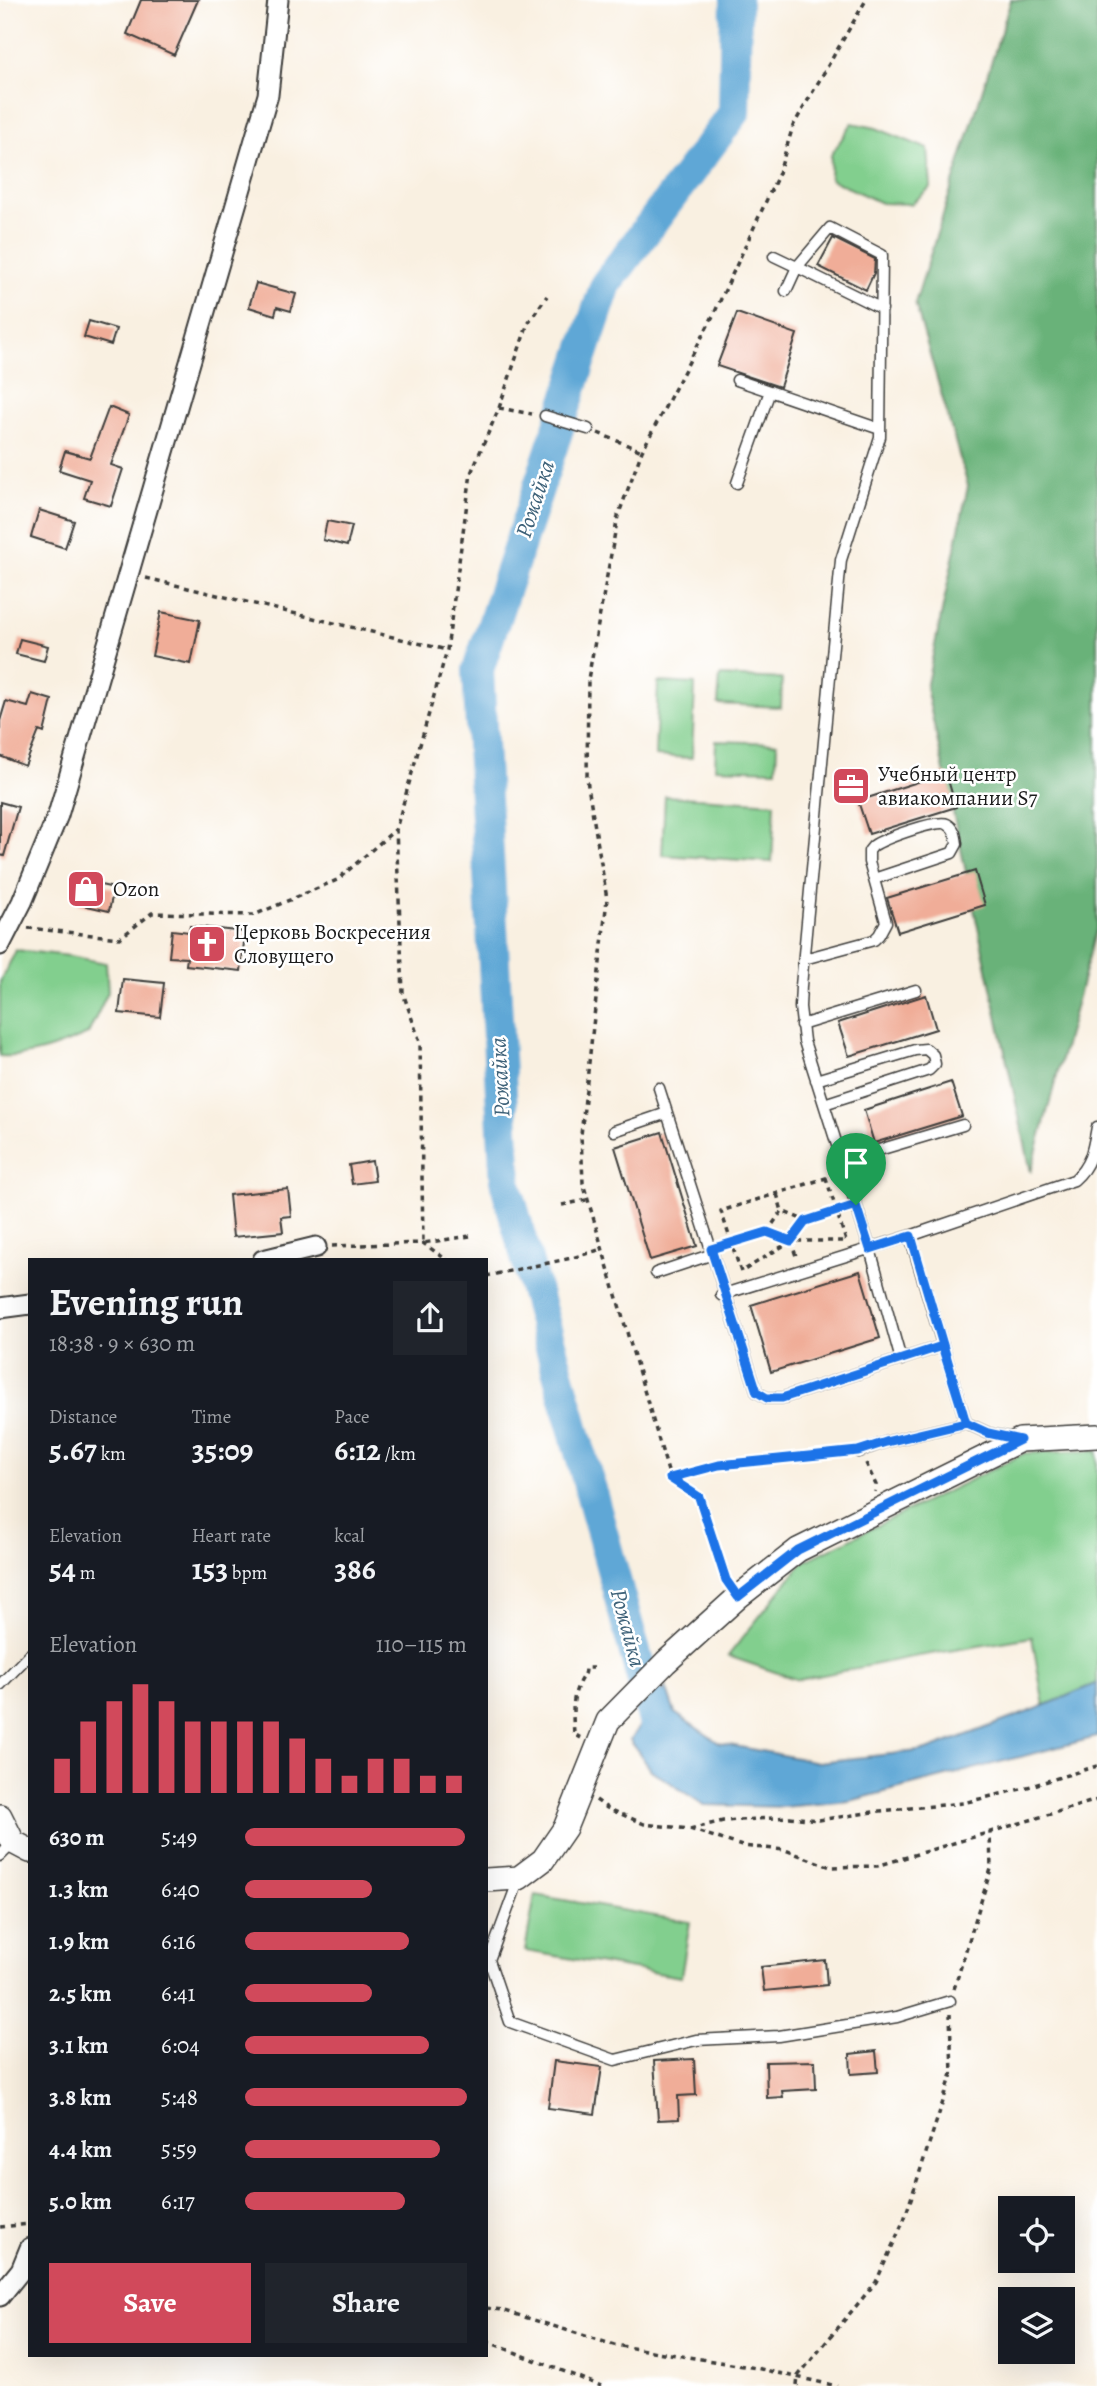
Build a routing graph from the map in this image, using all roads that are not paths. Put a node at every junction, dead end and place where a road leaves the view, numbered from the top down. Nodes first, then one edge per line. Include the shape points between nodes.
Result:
1 (278, 0) edge
2 (774, 256) dead end
3 (797, 267) junction
4 (786, 291) dead end
5 (882, 309) junction
6 (737, 380) dead end
7 (770, 391) junction
8 (545, 416) road end
9 (588, 429) road end
10 (880, 429) junction
11 (737, 483) dead end
12 (874, 879) junction
13 (0, 944) edge
14 (804, 959) junction
15 (916, 990) dead end
16 (801, 1025) junction
17 (816, 1080) junction
18 (659, 1088) dead end
19 (824, 1104) junction
20 (667, 1113) junction
21 (963, 1125) dead end
22 (1097, 1127) edge
23 (614, 1131) dead end
24 (842, 1161) junction
25 (1085, 1170) junction
26 (1097, 1173) edge
27 (911, 1236) junction
28 (316, 1247) road end
29 (870, 1249) junction
30 (712, 1251) junction
31 (272, 1258) edge
32 (656, 1273) dead end
33 (724, 1294) junction
34 (28, 1304) edge
35 (0, 1308) edge
36 (942, 1346) junction
37 (901, 1360) junction
38 (966, 1423) junction
39 (1097, 1436) edge
40 (1020, 1440) junction
41 (858, 1451) road end
42 (28, 1656) edge
43 (0, 1685) edge
44 (0, 1816) edge
45 (14, 1850) edge
46 (519, 1878) junction
47 (488, 1881) edge
48 (488, 1959) edge
49 (950, 2001) road end
50 (28, 2252) edge
51 (0, 2295) edge

1 - 13 street via 268,95 58,816
2 - 3 lane
3 - 4 lane
3 - 5 lane
3 - 5 lane via 830,228 882,255
5 - 10 lane
6 - 7 lane
7 - 10 lane
7 - 11 lane
8 - 9 lane
10 - 14 lane via 841,560
12 - 12 lane via 868,856 878,843 935,824 946,823 953,829 957,844 952,853
12 - 14 lane via 886,922 879,935
14 - 16 lane
15 - 16 lane
16 - 17 lane
17 - 19 lane
17 - 19 lane via 915,1050 926,1049 933,1055 935,1064 929,1070
18 - 20 lane
19 - 24 lane
20 - 23 lane
20 - 30 lane
21 - 24 lane
22 - 25 lane
24 - 29 lane
25 - 26 lane
25 - 27 lane via 1074,1180
27 - 29 lane
27 - 36 lane
28 - 31 street
29 - 33 lane
29 - 37 lane
30 - 32 lane
30 - 33 lane
33 - 37 lane via 757,1392 767,1398 782,1398
34 - 35 street
36 - 37 lane
36 - 38 lane
38 - 40 lane
38 - 41 lane
39 - 40 street
40 - 46 street via 798,1550 738,1597 608,1721 565,1828 543,1860
42 - 43 lane
44 - 45 street
46 - 47 street
46 - 48 lane
48 - 49 lane via 510,2022 615,2060 696,2039 779,2036 897,2017
50 - 51 street

